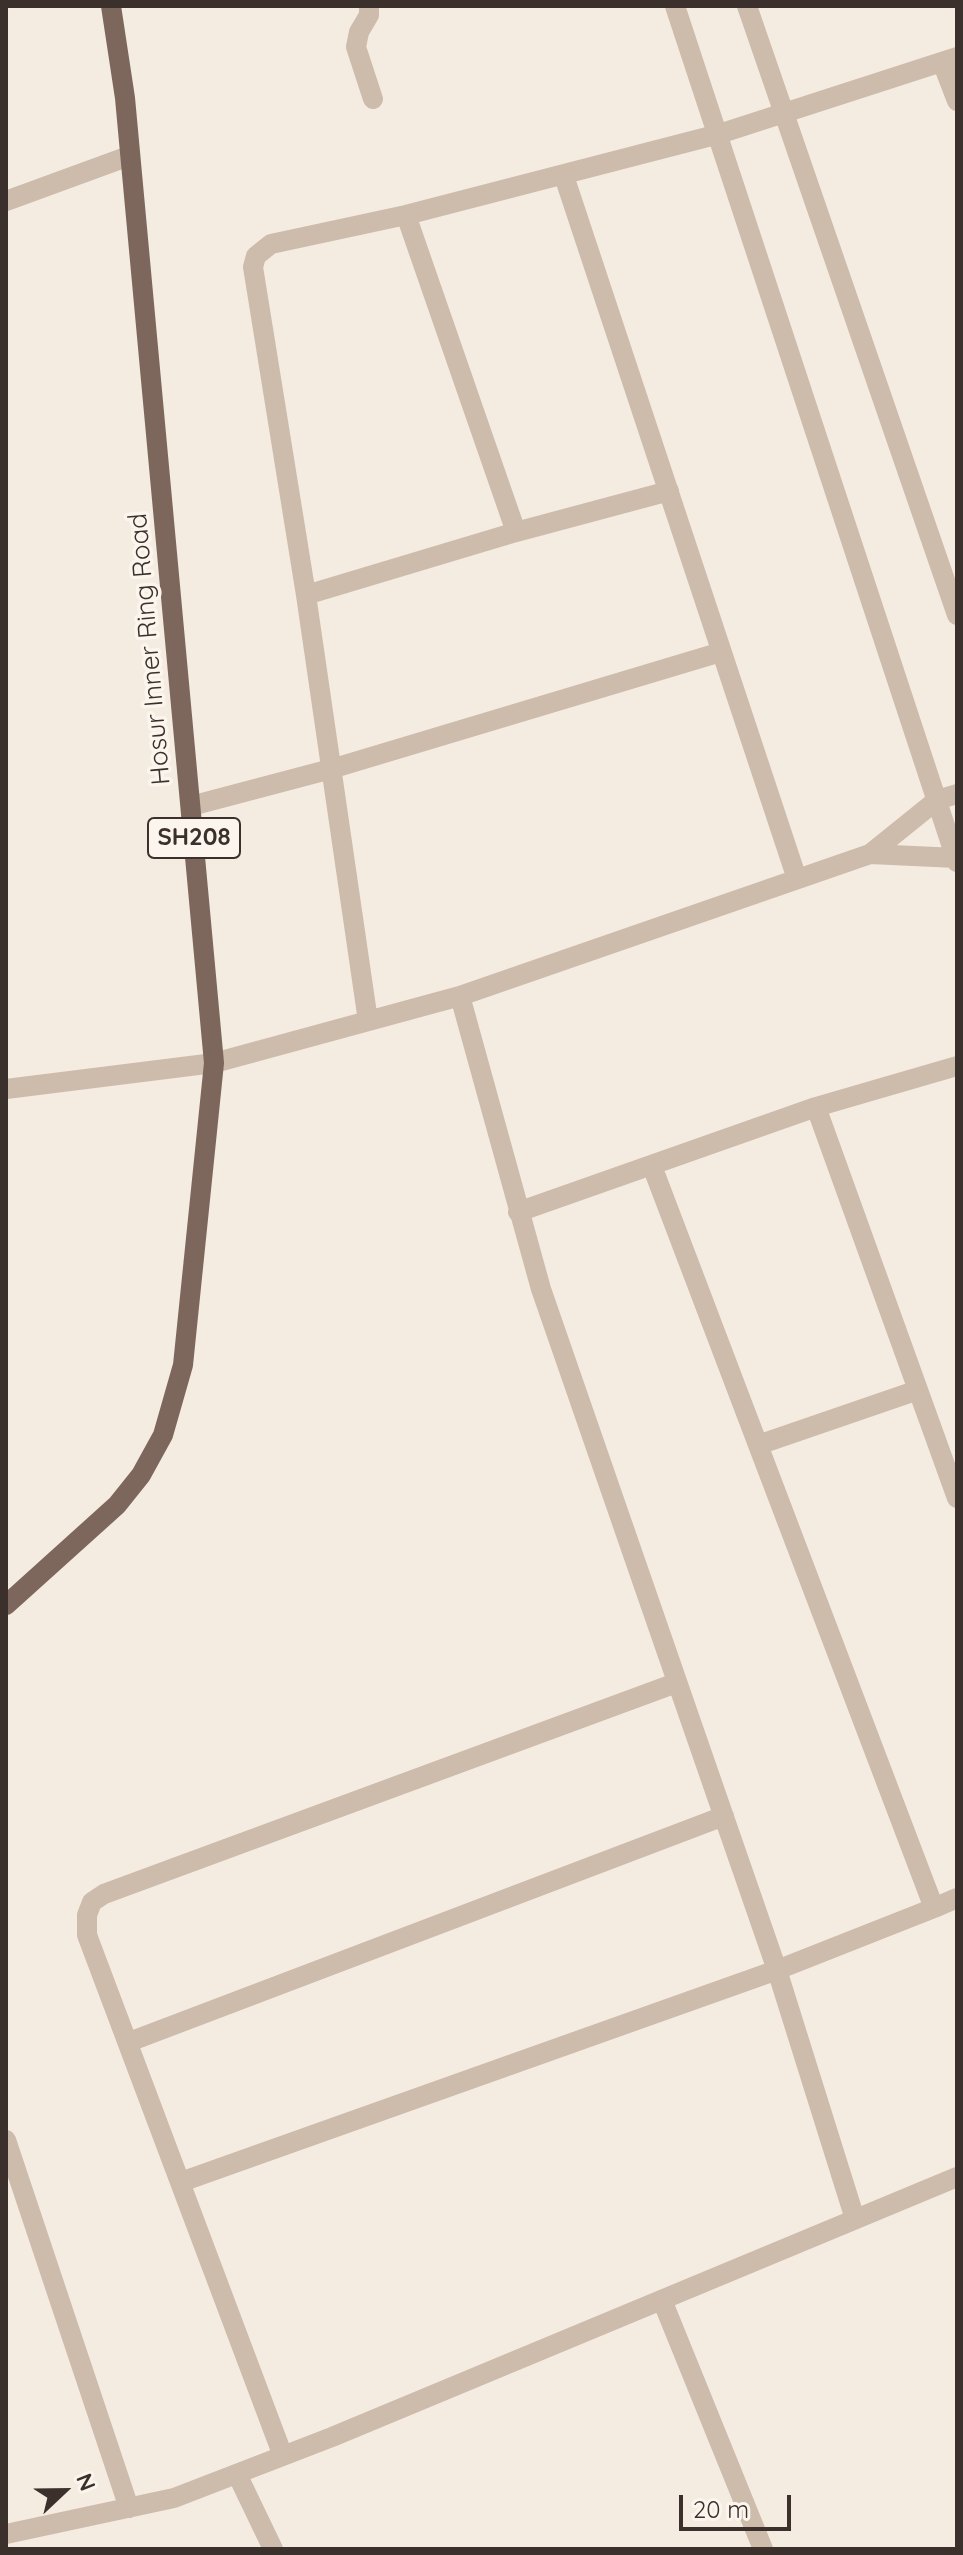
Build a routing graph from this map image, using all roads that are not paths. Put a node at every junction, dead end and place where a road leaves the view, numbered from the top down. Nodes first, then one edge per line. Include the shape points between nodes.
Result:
1 (111, 6) edge
2 (369, 6) edge
3 (675, 6) edge
4 (747, 6) edge
5 (950, 60) edge
6 (373, 99) dead end
7 (957, 101) edge
8 (783, 112) junction
9 (719, 134) junction
10 (129, 156) junction
11 (564, 176) junction
12 (6, 201) edge
13 (406, 215) junction
14 (669, 491) junction
15 (516, 532) junction
16 (306, 595) junction
17 (957, 615) edge
18 (721, 652) junction
19 (331, 769) junction
20 (957, 794) edge
21 (937, 800) junction
22 (191, 806) junction
23 (870, 854) junction
24 (957, 859) edge
25 (797, 879) junction
26 (460, 996) junction
27 (368, 1021) junction
28 (214, 1063) junction
29 (957, 1066) edge
30 (6, 1089) edge
31 (816, 1107) junction
32 (652, 1166) junction
33 (518, 1212) junction
34 (918, 1390) junction
35 (758, 1445) junction
36 (957, 1498) edge
37 (6, 1605) edge
38 (676, 1683) junction
39 (724, 1816) junction
40 (957, 1898) edge
41 (934, 1908) junction
42 (777, 1970) junction
43 (129, 2042) junction
44 (6, 2140) edge
45 (957, 2177) edge
46 (181, 2182) junction
47 (855, 2219) junction
48 (662, 2300) junction
49 (283, 2456) junction
50 (237, 2474) junction
51 (129, 2508) junction
52 (6, 2534) edge
53 (273, 2549) edge
54 (763, 2549) edge

1 - 10 main road, Hosur Inner Ring Road / SH208
2 - 6 street via 356,47
3 - 9 street
4 - 8 street
5 - 7 street
5 - 8 street
8 - 9 street
8 - 17 street
9 - 11 street
9 - 21 street
10 - 12 street
10 - 22 main road, Hosur Inner Ring Road / SH208
11 - 13 street
11 - 14 street
13 - 15 street
13 - 16 street via 271,244 256,256 253,267
14 - 15 street
14 - 18 street
15 - 16 street
16 - 19 street
18 - 19 street
18 - 25 street
19 - 22 street
19 - 27 street
20 - 21 street
21 - 23 street
21 - 24 street
22 - 28 main road, Hosur Inner Ring Road / SH208
23 - 24 street
23 - 25 street
25 - 26 street
26 - 27 street
26 - 33 street
27 - 28 street
28 - 30 street
28 - 37 main road, Hosur Inner Ring Road / SH208 via 183,1365 163,1435 117,1505
29 - 31 street
31 - 32 street
31 - 34 street
32 - 33 street
32 - 35 street
33 - 38 street
34 - 35 street
34 - 36 street
35 - 41 street
38 - 39 street
38 - 43 street via 104,1894 92,1902 87,1935
39 - 42 street
39 - 43 street
40 - 41 street
41 - 42 street
42 - 46 street
42 - 47 street
43 - 46 street
44 - 51 street
45 - 47 street
46 - 49 street
47 - 48 street
48 - 49 street
48 - 54 street
49 - 50 street
50 - 51 street
50 - 53 street
51 - 52 street

